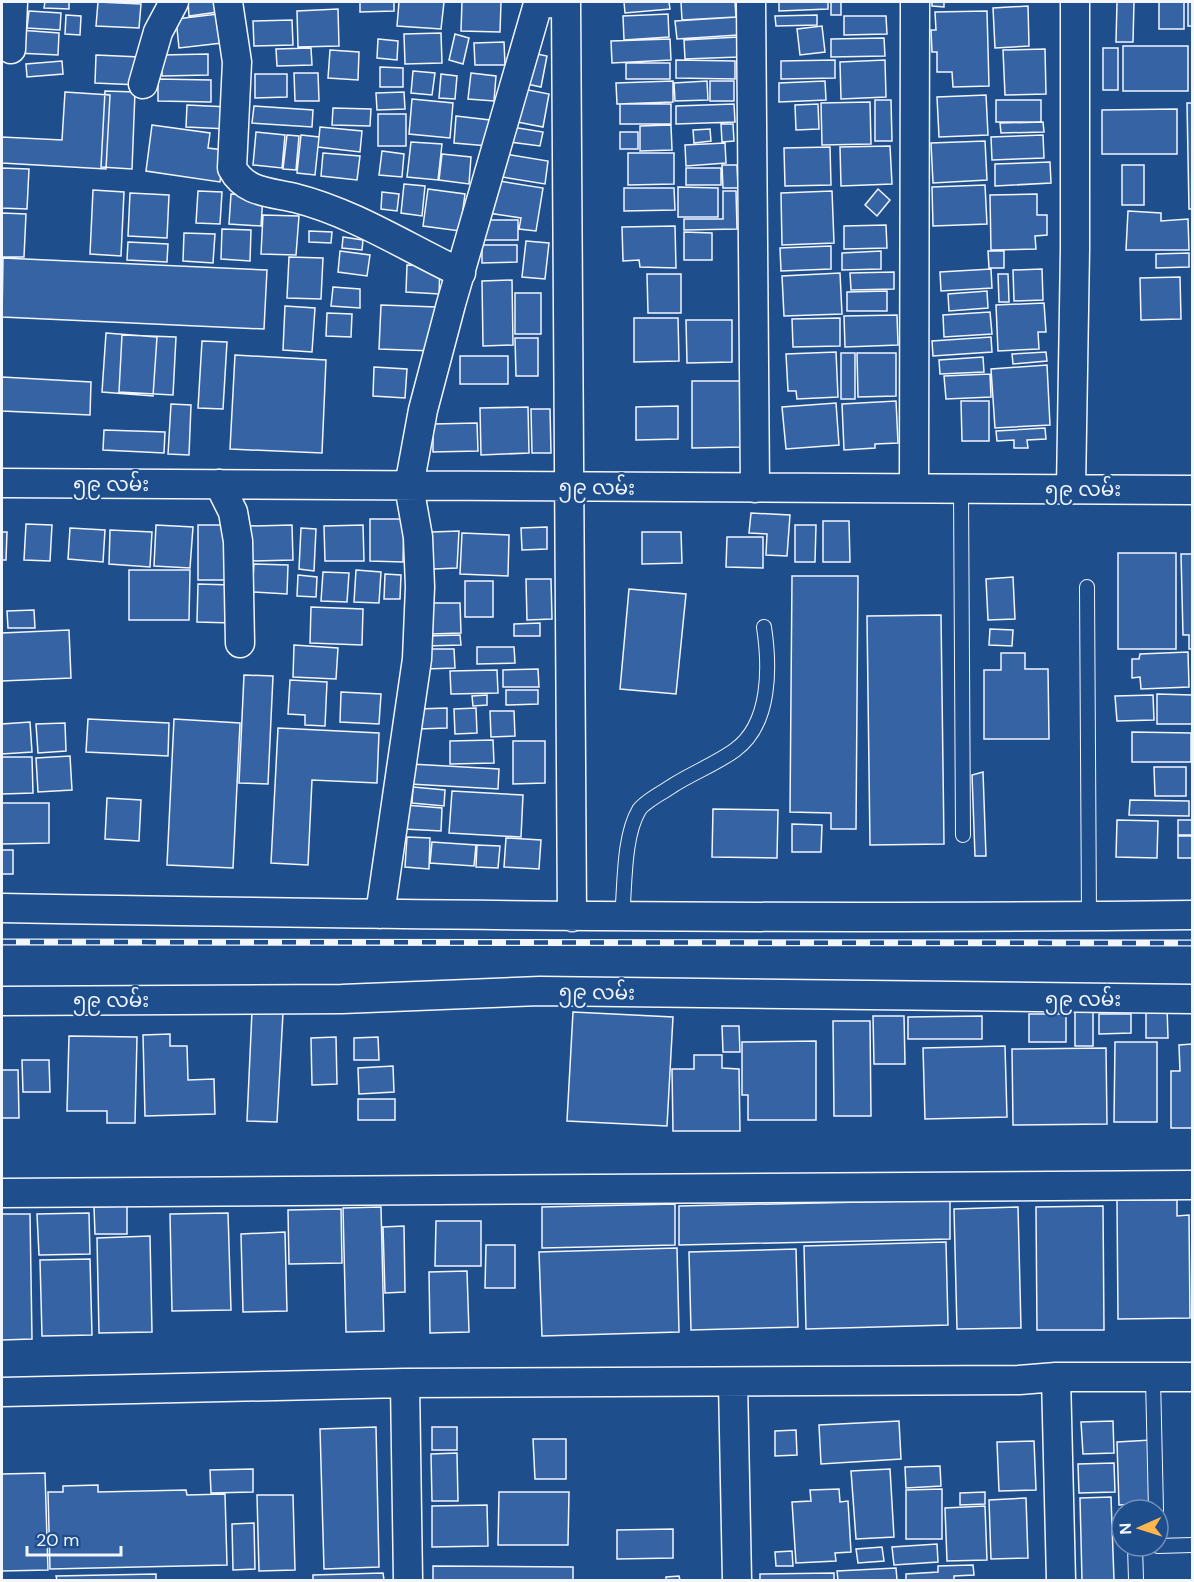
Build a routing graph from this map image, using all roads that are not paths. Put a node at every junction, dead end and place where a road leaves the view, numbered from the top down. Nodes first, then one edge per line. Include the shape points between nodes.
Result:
1 (13, 2) edge
2 (174, 2) edge
3 (228, 2) edge
4 (552, 2) edge
5 (751, 2) edge
6 (915, 2) edge
7 (1074, 2) edge
8 (11, 49) dead end
9 (143, 84) dead end
10 (461, 273) junction
11 (2, 483) edge
12 (219, 484) junction
13 (409, 486) junction
14 (570, 486) junction
15 (755, 488) junction
16 (914, 488) junction
17 (961, 489) junction
18 (1071, 489) junction
19 (1192, 490) edge
20 (1087, 587) dead end
21 (764, 627) dead end
22 (240, 643) dead end
23 (963, 835) dead end
24 (2, 908) edge
25 (381, 914) junction
26 (1192, 915) edge
27 (1089, 916) junction
28 (572, 918) junction
29 (622, 918) junction
30 (1192, 999) edge
31 (2, 1001) edge
32 (1192, 1185) edge
33 (2, 1193) edge
34 (1056, 1377) junction
35 (1192, 1377) edge
36 (1152, 1378) junction
37 (732, 1382) junction
38 (405, 1383) junction
39 (2, 1392) edge
40 (1156, 1498) edge
41 (1170, 1545) edge
42 (1192, 1545) edge
43 (1135, 1558) edge
44 (408, 1581) edge
45 (737, 1581) edge
46 (1060, 1581) edge
47 (1136, 1581) edge

1 - 8 street
2 - 9 street via 158,32
3 - 10 street via 237,62 232,168 237,178 259,190 330,208
4 - 10 street
4 - 14 street
5 - 15 street
6 - 16 street
7 - 18 street
10 - 13 street via 423,410
11 - 12 street, ၅၉ လမ်း
12 - 13 street, ၅၉ လမ်း
12 - 22 street via 233,512 238,541
13 - 14 street, ၅၉ လမ်း
13 - 25 street via 418,537 417,660
14 - 15 street, ၅၉ လမ်း
14 - 28 street
15 - 16 street, ၅၉ လမ်း
16 - 17 street, ၅၉ လမ်း
17 - 18 street, ၅၉ လမ်း
17 - 23 lane
18 - 19 street, ၅၉ လမ်း
20 - 27 lane
21 - 29 lane via 764,705 753,733 736,750 687,776 640,808 630,829
24 - 25 street
25 - 28 street
26 - 27 street
27 - 29 street
28 - 29 street
30 - 31 street, ၅၉ လမ်း via 540,991 342,999
32 - 33 street
34 - 36 street
34 - 37 street
34 - 46 street
35 - 36 street
36 - 40 lane
37 - 38 street
37 - 45 street
38 - 39 street
38 - 44 street
41 - 42 lane
43 - 47 lane

